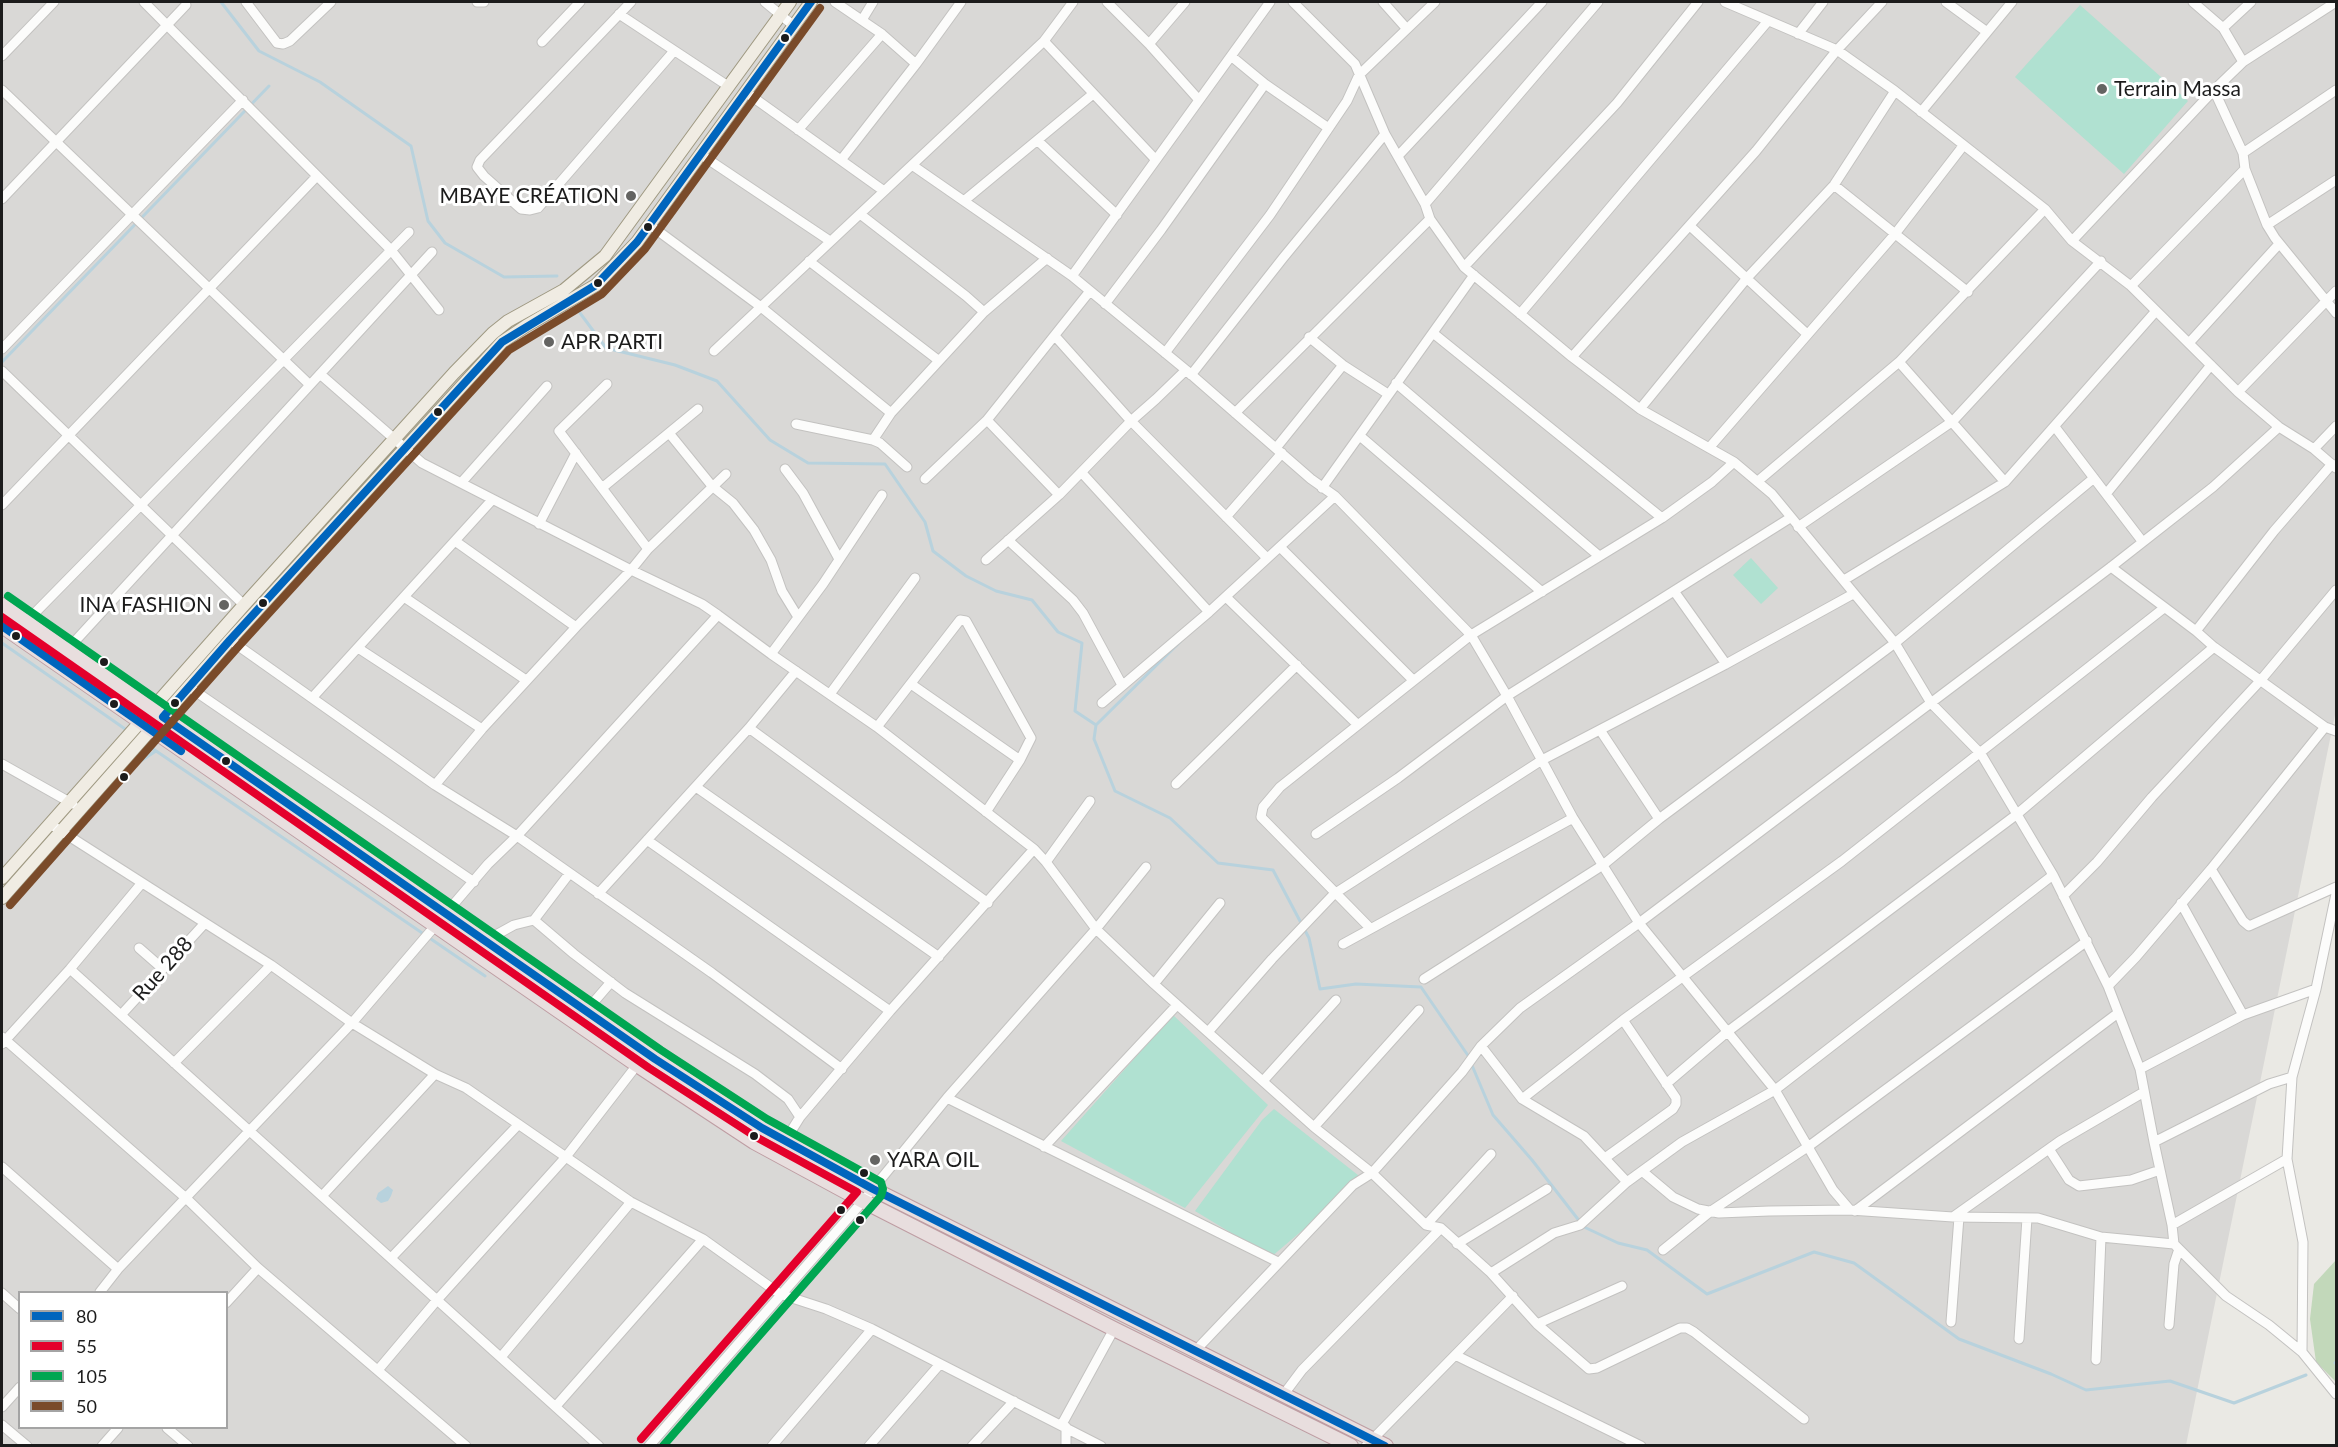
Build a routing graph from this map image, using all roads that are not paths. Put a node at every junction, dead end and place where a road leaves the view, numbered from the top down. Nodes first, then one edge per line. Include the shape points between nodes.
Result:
1 (54, 2) edge
2 (144, 2) edge
3 (246, 2) edge
4 (331, 2) edge
5 (477, 2) edge
6 (484, 2) edge
7 (579, 2) edge
8 (631, 2) edge
9 (765, 2) edge
10 (790, 2) edge
11 (811, 2) edge
12 (835, 2) edge
13 (873, 2) edge
14 (961, 2) edge
15 (1073, 2) edge
16 (1107, 2) edge
17 (1185, 2) edge
18 (1270, 2) edge
19 (1293, 2) edge
20 (1383, 2) edge
21 (1435, 2) edge
22 (1542, 2) edge
23 (1598, 2) edge
24 (1698, 2) edge
25 (1728, 2) edge
26 (1823, 2) edge
27 (1881, 2) edge
28 (1946, 2) edge
29 (2012, 2) edge
30 (2193, 2) edge
31 (2252, 2) edge
32 (2337, 2) edge
33 (186, 5) dead end
34 (619, 14) junction
35 (780, 14) junction
36 (862, 20) junction
37 (1768, 21) junction
38 (168, 25) junction
39 (794, 26) junction
40 (2223, 28) junction
41 (1407, 29) junction
42 (1987, 32) junction
43 (882, 34) junction
44 (1798, 34) junction
45 (1044, 41) junction
46 (542, 42) dead end
47 (1149, 44) junction
48 (1837, 50) junction
49 (674, 51) junction
50 (2, 56) edge
51 (1231, 56) junction
52 (2243, 62) junction
53 (916, 64) junction
54 (1359, 75) junction
55 (1265, 84) junction
56 (728, 86) junction
57 (2, 90) edge
58 (2214, 90) junction
59 (2337, 90) edge
60 (1895, 91) junction
61 (747, 93) junction
62 (1093, 94) junction
63 (243, 100) junction
64 (1199, 100) junction
65 (1921, 112) junction
66 (1327, 127) junction
67 (798, 130) junction
68 (1385, 134) junction
69 (1038, 141) junction
70 (56, 142) junction
71 (1963, 146) junction
72 (2243, 153) junction
73 (700, 154) junction
74 (1398, 156) junction
75 (841, 160) junction
76 (1156, 160) junction
77 (912, 165) junction
78 (2245, 169) junction
79 (317, 176) junction
80 (2337, 180) edge
81 (1834, 185) junction
82 (884, 191) junction
83 (2, 199) edge
84 (965, 200) junction
85 (1425, 204) junction
86 (2045, 209) junction
87 (131, 214) junction
88 (860, 214) junction
89 (1117, 215) junction
90 (1430, 219) junction
91 (650, 225) junction
92 (2267, 225) junction
93 (1690, 226) junction
94 (409, 232) dead end
95 (1895, 234) junction
96 (2073, 241) junction
97 (830, 242) junction
98 (2279, 244) junction
99 (391, 250) junction
100 (432, 252) dead end
101 (1047, 258) junction
102 (809, 261) junction
103 (2101, 261) junction
104 (1464, 267) junction
105 (411, 274) junction
106 (1474, 275) junction
107 (1072, 276) junction
108 (1746, 278) junction
109 (2131, 286) junction
110 (209, 289) junction
111 (1090, 291) junction
112 (2337, 291) edge
113 (1968, 292) junction
114 (2327, 301) junction
115 (1105, 304) junction
116 (760, 307) junction
117 (439, 310) dead end
118 (2156, 311) junction
119 (984, 312) junction
120 (2337, 313) edge
121 (1520, 314) junction
122 (1433, 333) junction
123 (1808, 334) junction
124 (1055, 336) junction
125 (1309, 337) junction
126 (2189, 343) junction
127 (2, 349) edge
128 (714, 351) dead end
129 (1165, 353) junction
130 (1572, 357) junction
131 (283, 360) junction
132 (939, 360) junction
133 (1899, 362) junction
134 (1343, 365) junction
135 (2211, 365) junction
136 (2, 371) edge
137 (1188, 373) junction
138 (320, 374) junction
139 (1396, 383) junction
140 (607, 384) dead end
141 (310, 385) junction
142 (547, 386) dead end
143 (2238, 392) junction
144 (1388, 394) junction
145 (698, 409) dead end
146 (1640, 410) junction
147 (891, 413) junction
148 (1235, 413) junction
149 (987, 420) junction
150 (1131, 421) junction
151 (1953, 421) junction
152 (795, 424) dead end
153 (2337, 426) edge
154 (2279, 427) junction
155 (2055, 428) junction
156 (669, 433) junction
157 (68, 435) junction
158 (1360, 436) junction
159 (873, 440) junction
160 (399, 445) junction
161 (1709, 448) junction
162 (2314, 449) junction
163 (1279, 450) junction
164 (576, 453) junction
165 (1734, 462) junction
166 (2334, 466) edge
167 (907, 467) dead end
168 (785, 469) dead end
169 (1082, 473) junction
170 (726, 474) dead end
171 (2094, 478) junction
172 (925, 479) dead end
173 (1758, 481) junction
174 (2005, 482) junction
175 (461, 483) junction
176 (712, 486) junction
177 (602, 488) junction
178 (1322, 488) junction
179 (2106, 494) junction
180 (882, 495) dead end
181 (1059, 495) junction
182 (1335, 496) junction
183 (492, 500) junction
184 (2, 505) edge
185 (141, 505) junction
186 (1227, 517) junction
187 (1662, 518) junction
188 (1790, 518) junction
189 (539, 524) junction
190 (1798, 527) junction
191 (172, 536) junction
192 (1008, 540) junction
193 (455, 541) junction
194 (2142, 541) junction
195 (1280, 547) junction
196 (648, 549) junction
197 (1599, 556) junction
198 (1267, 558) junction
199 (839, 559) junction
200 (986, 560) dead end
201 (2111, 567) junction
202 (632, 570) junction
203 (915, 578) dead end
204 (1844, 580) junction
205 (2337, 590) edge
206 (1674, 591) junction
207 (1542, 592) junction
208 (1853, 594) junction
209 (404, 597) junction
210 (1226, 597) junction
211 (2, 605) edge
212 (244, 605) junction
213 (2164, 608) junction
214 (1209, 612) junction
215 (718, 615) junction
216 (798, 617) junction
217 (26, 622) junction
218 (2, 627) edge
219 (576, 627) junction
220 (2196, 631) junction
221 (1471, 635) junction
222 (230, 640) junction
223 (1895, 643) junction
224 (2214, 647) junction
225 (358, 648) junction
226 (66, 651) junction
227 (771, 654) junction
228 (1726, 664) junction
229 (1297, 665) junction
230 (796, 671) junction
231 (526, 680) junction
232 (1413, 680) junction
233 (2260, 681) junction
234 (911, 684) junction
235 (1122, 685) junction
236 (189, 687) junction
237 (830, 694) junction
238 (1507, 696) junction
239 (312, 699) junction
240 (1102, 703) dead end
241 (1931, 703) junction
242 (152, 708) junction
243 (163, 717) junction
244 (1357, 724) junction
245 (146, 727) junction
246 (877, 727) junction
247 (2325, 727) junction
248 (749, 728) junction
249 (482, 729) junction
250 (1600, 730) junction
251 (2337, 731) edge
252 (1981, 753) junction
253 (1020, 760) junction
254 (1542, 760) junction
255 (2, 764) edge
256 (1176, 784) dead end
257 (435, 785) junction
258 (696, 787) junction
259 (1090, 801) dead end
260 (70, 802) junction
261 (82, 809) junction
262 (986, 812) junction
263 (2016, 815) junction
264 (1573, 818) junction
265 (1659, 819) junction
266 (51, 824) junction
267 (62, 832) junction
268 (1316, 834) dead end
269 (517, 836) junction
270 (647, 840) junction
271 (1034, 849) junction
272 (1046, 862) junction
273 (1603, 865) junction
274 (1146, 867) dead end
275 (2211, 869) junction
276 (569, 874) junction
277 (2053, 875) junction
278 (2, 878) edge
279 (474, 882) junction
280 (141, 884) junction
281 (2337, 887) edge
282 (597, 894) junction
283 (1334, 894) junction
284 (2337, 894) edge
285 (2063, 896) junction
286 (2, 898) edge
287 (988, 903) junction
288 (1220, 903) dead end
289 (2181, 903) junction
290 (447, 915) junction
291 (534, 920) junction
292 (205, 923) junction
293 (1639, 923) junction
294 (436, 926) junction
295 (1370, 928) junction
296 (1096, 929) junction
297 (485, 941) junction
298 (2087, 941) junction
299 (1343, 944) dead end
300 (139, 948) dead end
301 (939, 957) junction
302 (271, 965) junction
303 (70, 969) junction
304 (163, 969) junction
305 (1683, 978) junction
306 (1424, 979) dead end
307 (611, 982) junction
308 (1154, 984) junction
309 (2108, 986) junction
310 (2316, 989) junction
311 (1336, 1000) dead end
312 (1177, 1005) junction
313 (586, 1011) junction
314 (890, 1011) junction
315 (1419, 1011) dead end
316 (2118, 1013) junction
317 (2243, 1015) junction
318 (121, 1016) junction
319 (1623, 1020) junction
320 (352, 1023) junction
321 (1208, 1032) junction
322 (1728, 1032) junction
323 (3, 1040) edge
324 (1481, 1046) junction
325 (174, 1063) junction
326 (637, 1065) junction
327 (842, 1069) junction
328 (2140, 1069) junction
329 (435, 1074) junction
330 (2292, 1077) junction
331 (1263, 1080) junction
332 (1666, 1084) junction
333 (1775, 1090) junction
334 (2144, 1092) junction
335 (947, 1098) junction
336 (1522, 1099) junction
337 (800, 1117) junction
338 (518, 1125) junction
339 (1314, 1126) junction
340 (250, 1132) junction
341 (784, 1141) junction
342 (2154, 1142) junction
343 (1809, 1146) junction
344 (1044, 1147) junction
345 (2049, 1149) junction
346 (1491, 1154) dead end
347 (566, 1158) junction
348 (1605, 1158) junction
349 (2286, 1159) junction
350 (2, 1167) edge
351 (2160, 1170) junction
352 (1642, 1171) junction
353 (1372, 1173) junction
354 (1627, 1182) junction
355 (873, 1189) junction
356 (1547, 1189) dead end
357 (322, 1196) junction
358 (186, 1199) junction
359 (863, 1201) junction
360 (631, 1202) junction
361 (1853, 1210) junction
362 (1711, 1212) junction
363 (1956, 1217) junction
364 (2026, 1218) junction
365 (1426, 1225) junction
366 (2172, 1225) junction
367 (1442, 1228) junction
368 (2101, 1237) junction
369 (703, 1239) junction
370 (1456, 1244) junction
371 (2177, 1246) junction
372 (1663, 1250) dead end
373 (391, 1258) junction
374 (1278, 1262) junction
375 (258, 1268) junction
376 (117, 1269) junction
377 (1491, 1273) junction
378 (1623, 1286) dead end
379 (101, 1291) edge
380 (2, 1293) edge
381 (780, 1294) junction
382 (1513, 1296) junction
383 (437, 1300) junction
384 (228, 1301) edge
385 (18, 1307) edge
386 (1951, 1322) dead end
387 (1537, 1324) junction
388 (2169, 1325) dead end
389 (872, 1329) junction
390 (1114, 1329) junction
391 (2019, 1339) dead end
392 (1196, 1350) junction
393 (2302, 1352) junction
394 (1455, 1355) junction
395 (501, 1357) junction
396 (2096, 1360) dead end
397 (940, 1364) junction
398 (378, 1370) junction
399 (18, 1389) edge
400 (1284, 1394) junction
401 (2337, 1394) edge
402 (1014, 1401) junction
403 (555, 1406) junction
404 (2, 1407) edge
405 (1804, 1419) dead end
406 (2, 1425) edge
407 (1064, 1425) junction
408 (117, 1429) edge
409 (167, 1429) edge
410 (1369, 1442) edge
411 (27, 1446) edge
412 (102, 1446) edge
413 (188, 1446) edge
414 (465, 1446) edge
415 (599, 1446) edge
416 (649, 1446) edge
417 (772, 1446) edge
418 (869, 1446) edge
419 (972, 1446) edge
420 (1066, 1446) edge
421 (1101, 1446) edge
422 (1351, 1446) edge
423 (1386, 1446) edge
424 (1641, 1446) edge

1 - 50 street
2 - 38 street
3 - 4 street via 277,43 283,44
5 - 6 street
7 - 46 street
8 - 34 street
9 - 35 street
10 - 35 main road
11 - 39 main road
12 - 36 street
13 - 36 street
14 - 53 street
15 - 45 street
16 - 47 street
17 - 47 street
18 - 51 street
19 - 54 street via 1355,64
20 - 41 street
21 - 41 street
22 - 74 street
23 - 85 street
24 - 104 street via 1617,103
25 - 37 street
26 - 44 street
27 - 48 street
28 - 42 street
29 - 42 street
30 - 40 street
31 - 40 street
32 - 52 street
33 - 38 street
34 - 49 street
34 - 49 street via 480,160 477,167 484,176 521,209 538,208
35 - 39 street
35 - 56 main road
36 - 43 street
37 - 44 street
37 - 121 street
38 - 63 street
38 - 70 street
39 - 61 main road
40 - 52 street
41 - 54 street
42 - 65 street
43 - 53 street
43 - 67 street
44 - 48 street
45 - 62 street
45 - 77 street
47 - 64 street
48 - 60 street
48 - 93 street
49 - 56 street
51 - 55 street
51 - 64 street
52 - 58 street
53 - 75 street
54 - 66 street
54 - 68 street
55 - 66 street
55 - 115 street
56 - 160 main road via 605,256 564,290 493,333 454,373
57 - 70 street
58 - 72 street
58 - 96 street
59 - 72 street
60 - 65 street
60 - 81 street
61 - 67 street
61 - 73 main road
62 - 69 street
62 - 76 street
62 - 84 street
63 - 79 street
63 - 87 street
64 - 76 street
65 - 71 street
66 - 129 street via 1270,215
67 - 75 street
68 - 74 street
68 - 137 street
69 - 84 street
69 - 89 street
70 - 83 street
70 - 87 street
71 - 86 street
71 - 95 street
72 - 78 street
73 - 91 main road
73 - 97 street
74 - 85 street
75 - 82 street
76 - 89 street
77 - 82 street
77 - 84 street
78 - 92 street
78 - 109 street
79 - 99 street
79 - 110 street
80 - 92 street
81 - 95 street
81 - 108 street
82 - 88 street
84 - 101 street
85 - 90 street
86 - 96 street
86 - 113 street
87 - 110 street
87 - 127 street
88 - 97 street
88 - 119 street
89 - 107 street
90 - 104 street
90 - 125 street
91 - 116 street
91 - 160 main road via 596,285 502,342
92 - 98 street
93 - 108 street
93 - 130 street
94 - 99 street
95 - 113 street
95 - 123 street
96 - 103 street
97 - 102 street
98 - 114 street
98 - 126 street
99 - 105 street
99 - 131 street
100 - 105 street
101 - 107 street
101 - 119 street
102 - 116 street
102 - 132 street
103 - 109 street
103 - 151 street
104 - 106 street
105 - 117 street
105 - 138 street
106 - 121 street
106 - 122 street
107 - 111 street
108 - 123 street
108 - 146 street
109 - 118 street
110 - 131 street
110 - 157 street
111 - 115 street
111 - 124 street
112 - 114 street
113 - 133 street
114 - 120 street
114 - 143 street
115 - 129 street
116 - 128 street
116 - 147 street
118 - 126 street
118 - 155 street
119 - 132 street
121 - 130 street
122 - 139 street
122 - 187 street
123 - 161 street
124 - 149 street
124 - 150 street
125 - 134 street
125 - 148 street
126 - 135 street
129 - 137 street
130 - 146 street
131 - 141 street
131 - 185 street
132 - 147 street
133 - 151 street
133 - 173 street
134 - 144 street
134 - 163 street
135 - 143 street
135 - 179 street
136 - 157 street
137 - 148 street
137 - 150 street
138 - 141 street
138 - 160 street
139 - 144 street
139 - 197 street
140 - 164 street via 559,430
141 - 191 street
142 - 175 street
143 - 154 street
144 - 158 street
145 - 156 street
146 - 161 street
147 - 159 street
148 - 163 street
149 - 172 street
149 - 181 street
150 - 169 street
150 - 186 street
151 - 174 street
151 - 190 street
152 - 159 street
153 - 162 street
154 - 162 street
154 - 194 street via 2213,487
155 - 171 street
155 - 174 street
156 - 176 street
156 - 177 street
157 - 184 street
157 - 185 street
158 - 178 street
158 - 207 street
159 - 167 street
160 - 175 street via 422,463
160 - 212 main road
160 - 222 main road
161 - 165 street
162 - 166 street
163 - 178 street
163 - 186 street
164 - 177 street
164 - 189 street
165 - 173 street
165 - 187 street
166 - 220 street via 2274,531
168 - 199 street via 803,493
169 - 181 street
169 - 214 street
170 - 176 street
171 - 179 street
171 - 223 street
173 - 188 street
174 - 204 street
175 - 183 street
176 - 196 street
176 - 216 street via 754,530
177 - 196 street
178 - 182 street
179 - 194 street
180 - 199 street
181 - 192 street
182 - 195 street
182 - 221 street
183 - 189 street
183 - 193 street
185 - 191 street
185 - 217 street
186 - 198 street
187 - 197 street
188 - 190 street
188 - 206 street
189 - 202 street
190 - 204 street
191 - 212 street
191 - 226 street
192 - 200 street
192 - 235 street via 1073,600
193 - 209 street
193 - 219 street
194 - 201 street
195 - 198 street
195 - 232 street
196 - 202 street
197 - 207 street
198 - 210 street
199 - 216 street
201 - 213 street
201 - 241 street
202 - 215 street
202 - 219 street
203 - 237 street
204 - 208 street
205 - 233 street
206 - 228 street
206 - 238 street
207 - 221 street
208 - 223 street
208 - 228 street
209 - 225 street
209 - 231 street
210 - 214 street
210 - 229 street
211 - 217 highway
212 - 242 main road
213 - 220 street
213 - 252 street
214 - 235 street
215 - 227 street
215 - 269 street
216 - 227 street
217 - 226 highway
218 - 245 highway
219 - 231 street
220 - 224 street
221 - 232 street
221 - 238 street
222 - 236 main road
222 - 239 street
223 - 241 street
223 - 265 street
224 - 233 street
224 - 263 street
225 - 239 street
225 - 249 street
226 - 242 highway
227 - 230 street
228 - 250 street
229 - 244 street
229 - 256 street
230 - 237 street
230 - 248 street
231 - 249 street
232 - 244 street
233 - 247 street
233 - 285 street
234 - 246 street
234 - 253 street
234 - 253 street via 960,620 966,621 1031,738
235 - 240 street
236 - 243 main road
236 - 279 street
237 - 246 street
238 - 254 street
238 - 268 street
239 - 257 street
241 - 252 street
241 - 293 street
242 - 243 highway
242 - 245 main road
243 - 245 main road
243 - 290 highway
244 - 283 street via 1280,787 1261,812
245 - 260 main road
245 - 261 main road
245 - 294 highway
246 - 262 street
247 - 251 street
247 - 275 street
248 - 258 street
248 - 287 street
249 - 257 street
250 - 254 street
250 - 265 street
252 - 263 street
252 - 305 street
253 - 262 street
254 - 264 street
254 - 283 street
255 - 260 street
257 - 269 street
258 - 270 street
258 - 301 street
259 - 272 street
260 - 261 street
260 - 266 main road
261 - 267 main road
262 - 271 street
263 - 277 street
263 - 322 street
264 - 273 street
264 - 295 street
265 - 273 street
266 - 267 street
266 - 278 main road
267 - 280 street
267 - 286 main road
269 - 276 street
269 - 279 street
270 - 282 street
270 - 314 street
271 - 272 street
271 - 287 street
272 - 296 street
273 - 293 street
273 - 306 street
274 - 296 street
275 - 281 street via 2249,926
275 - 289 street
276 - 282 street
276 - 291 street
277 - 285 street
277 - 333 street
279 - 290 street
280 - 292 street
280 - 303 street
282 - 327 street
283 - 295 street
283 - 321 street
284 - 310 street
285 - 298 street
287 - 301 street
288 - 308 street
289 - 309 street
289 - 317 street
290 - 294 street
290 - 297 highway
291 - 297 street via 514,925
291 - 307 street
292 - 302 street
292 - 304 street, Rue 288
293 - 305 street
293 - 324 street via 1520,1008
294 - 320 street
294 - 326 highway
295 - 299 street
296 - 308 street
296 - 335 street
297 - 313 highway
298 - 309 street
298 - 343 street
300 - 304 street
301 - 314 street
302 - 320 street
302 - 325 street
303 - 318 street
303 - 323 street
304 - 318 street, Rue 288
305 - 319 street
305 - 322 street
307 - 313 street
307 - 337 street via 755,1074 788,1099
308 - 312 street
309 - 316 street
310 - 317 street
310 - 330 street
311 - 331 street
312 - 321 street
312 - 344 street
313 - 341 highway
314 - 327 street
315 - 339 street
316 - 328 street
316 - 361 street
317 - 328 street
318 - 325 street
319 - 332 street
319 - 336 street
320 - 329 street
320 - 340 street
321 - 331 street
322 - 332 street
322 - 333 street
323 - 358 street
324 - 336 street
324 - 353 street
325 - 340 street
326 - 347 street
326 - 359 highway via 754,1142
327 - 337 street
328 - 334 street
329 - 338 street via 466,1088
329 - 357 street
330 - 342 street via 2269,1084
330 - 349 street
331 - 339 street
332 - 348 street via 1676,1098 1673,1109
333 - 343 street
333 - 352 street via 1682,1142
334 - 342 street
334 - 345 street
335 - 344 street
335 - 355 street
336 - 348 street via 1584,1136
337 - 341 street
338 - 347 street
338 - 373 street
339 - 353 street
340 - 357 street
340 - 358 street
341 - 355 highway
342 - 351 street
343 - 361 street via 1833,1190
343 - 362 street
344 - 374 street
345 - 351 street via 2069,1180 2079,1186 2131,1180
345 - 363 street
346 - 365 street
347 - 360 street
347 - 383 street
348 - 354 street
349 - 366 street
349 - 393 street via 2303,1242
350 - 376 street
351 - 366 street
352 - 354 street
352 - 362 street via 1673,1197
353 - 365 street
353 - 374 street via 1353,1185
354 - 377 street via 1583,1222 1554,1233
355 - 359 street
355 - 392 highway
356 - 370 street
357 - 373 street
358 - 375 street
358 - 376 street
359 - 381 street
359 - 390 highway
360 - 369 street
360 - 395 street
361 - 362 street
361 - 363 street
362 - 372 street
363 - 364 street
363 - 386 street
364 - 368 street
364 - 391 street
365 - 367 street
366 - 371 street
367 - 370 street
367 - 400 street via 1302,1370
368 - 371 street
368 - 396 street
369 - 381 street
369 - 403 street
370 - 377 street
371 - 388 street
371 - 393 street via 2226,1296
373 - 383 street
374 - 392 street
375 - 384 street
375 - 398 street
376 - 379 street
377 - 382 street
378 - 387 street
380 - 385 street
381 - 389 street
381 - 416 street
382 - 387 street
382 - 394 street
383 - 395 street
383 - 398 street
387 - 405 street via 1590,1369 1687,1328
389 - 397 street
389 - 417 street
390 - 407 street
390 - 422 highway
392 - 400 highway
393 - 401 street
394 - 410 street
394 - 424 street
395 - 403 street
397 - 402 street
397 - 418 street
398 - 414 street
399 - 404 street
400 - 410 highway
402 - 407 street
402 - 419 street
403 - 415 street
406 - 411 street
407 - 420 street
407 - 421 street
408 - 412 street
409 - 413 street
410 - 423 highway

